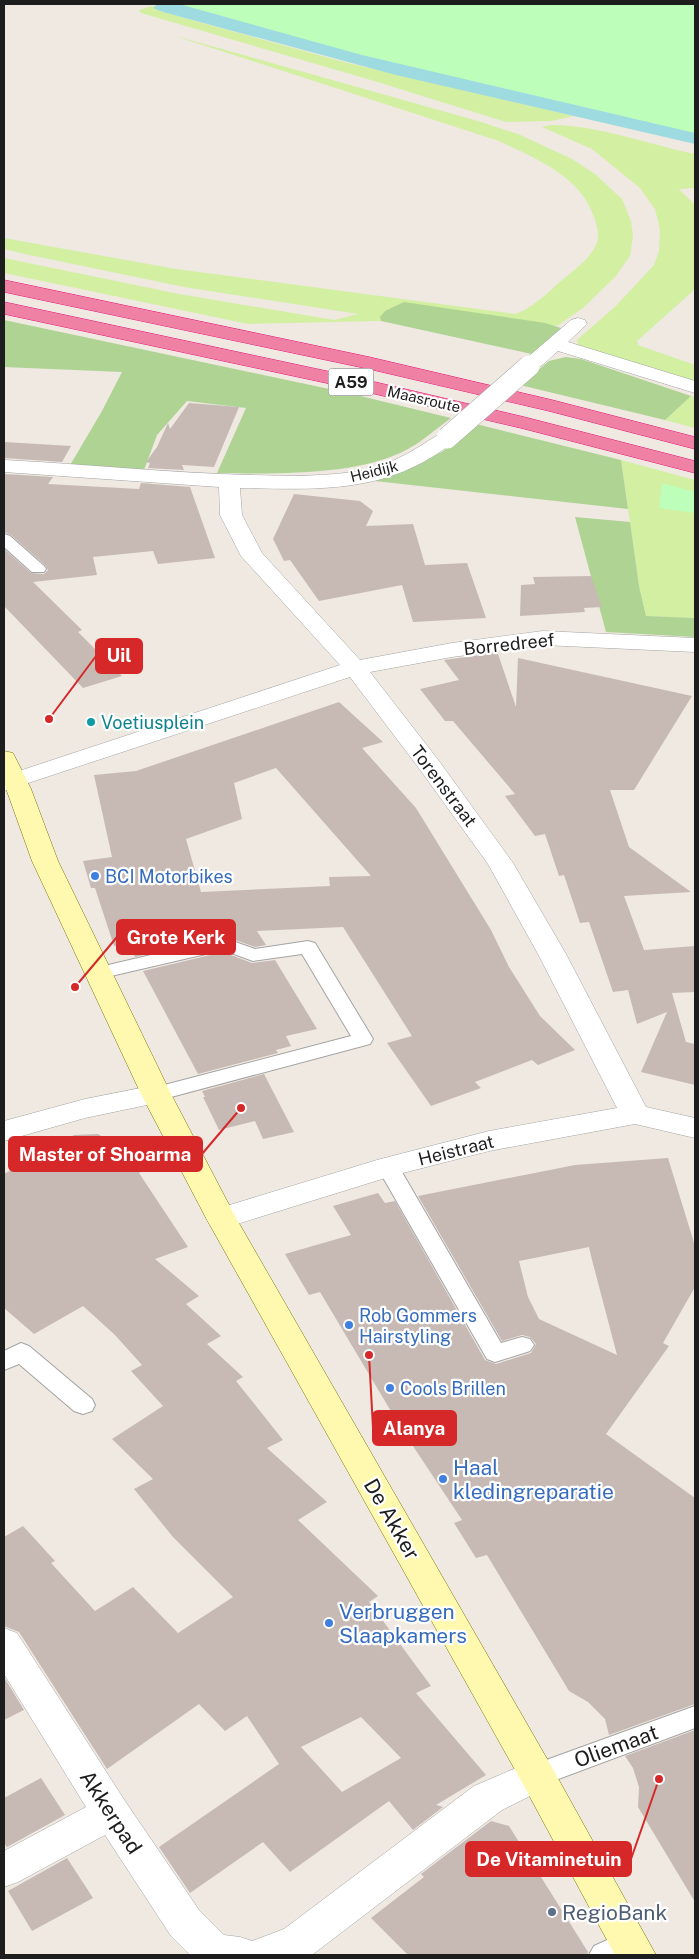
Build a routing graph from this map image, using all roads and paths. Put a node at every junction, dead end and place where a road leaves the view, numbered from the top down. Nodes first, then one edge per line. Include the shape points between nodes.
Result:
1 (4, 286) edge
2 (4, 308) edge
3 (578, 324) dead end
4 (555, 344) junction
5 (695, 387) edge
6 (695, 443) edge
7 (4, 466) edge
8 (695, 467) edge
9 (229, 481) junction
10 (4, 539) edge
11 (38, 569) dead end
12 (695, 646) edge
13 (355, 668) junction
14 (7, 774) edge
15 (98, 973) junction
16 (156, 1094) junction
17 (635, 1114) junction
18 (695, 1129) edge
19 (4, 1131) edge
20 (388, 1167) junction
21 (221, 1218) junction
22 (522, 1345) dead end
23 (4, 1361) edge
24 (83, 1405) dead end
25 (4, 1643) edge
26 (695, 1717) edge
27 (537, 1775) junction
28 (111, 1813) junction
29 (4, 1870) edge
30 (623, 1951) edge
31 (240, 1955) edge
32 (263, 1955) edge

1 - 6 highway, Maasroute / A59 via 370,363
2 - 8 highway, Maasroute / A59 via 355,383
3 - 4 street, Heidijk
4 - 5 street
4 - 9 street, Heidijk, bridge via 446,438 423,455 396,467 368,475 314,482
7 - 9 street, Heidijk
9 - 13 street, Torenstraat via 231,515 252,556
10 - 11 lane
12 - 13 street, Borredreef via 543,638
13 - 14 street, Borredreef
13 - 17 street, Torenstraat via 500,863 552,954
14 - 15 main road, De Akker
15 - 16 main road, De Akker
15 - 16 lane via 224,944 253,955 308,947 363,1039
16 - 19 street
16 - 21 main road, De Akker
17 - 18 street, Heistraat
17 - 20 street, Heistraat via 489,1141
20 - 21 street, Heistraat
20 - 22 lane via 495,1353
21 - 27 main road, De Akker
23 - 24 lane via 20,1352
25 - 28 street, Akkerpad
26 - 27 lane, Oliemaat
27 - 30 main road, De Akker
27 - 32 street via 488,1798 298,1942
28 - 29 street
28 - 31 street, Akkerpad via 185,1923 214,1952

